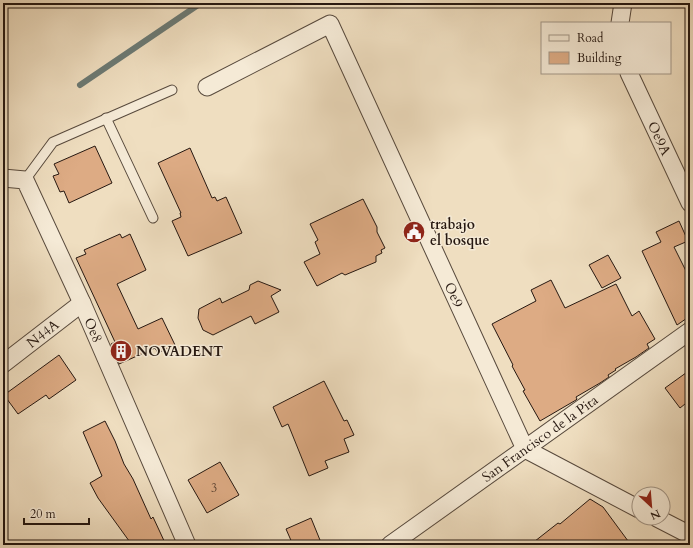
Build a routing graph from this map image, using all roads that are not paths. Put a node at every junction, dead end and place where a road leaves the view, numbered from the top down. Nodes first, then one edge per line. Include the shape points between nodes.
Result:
1 (624, 3) edge
2 (620, 22) edge
3 (629, 74) edge
4 (207, 87) dead end
5 (172, 90) dead end
6 (106, 118) junction
7 (3, 178) edge
8 (25, 180) junction
9 (690, 203) edge
10 (153, 218) dead end
11 (82, 304) junction
12 (690, 331) edge
13 (3, 364) edge
14 (525, 449) junction
15 (631, 505) edge
16 (671, 525) edge
17 (690, 535) edge
18 (187, 545) edge
19 (390, 545) edge

1 - 2 street
3 - 9 street, Oe9A
4 - 14 street, Oe9 via 330,24
5 - 6 lane
6 - 8 lane via 53,142
6 - 10 lane
7 - 8 street
8 - 11 street, Oe8
11 - 13 street, N44A
11 - 18 street, Oe8
12 - 14 street, San Francisco de la Pita
14 - 15 street
14 - 19 street, San Francisco de la Pita
16 - 17 street

